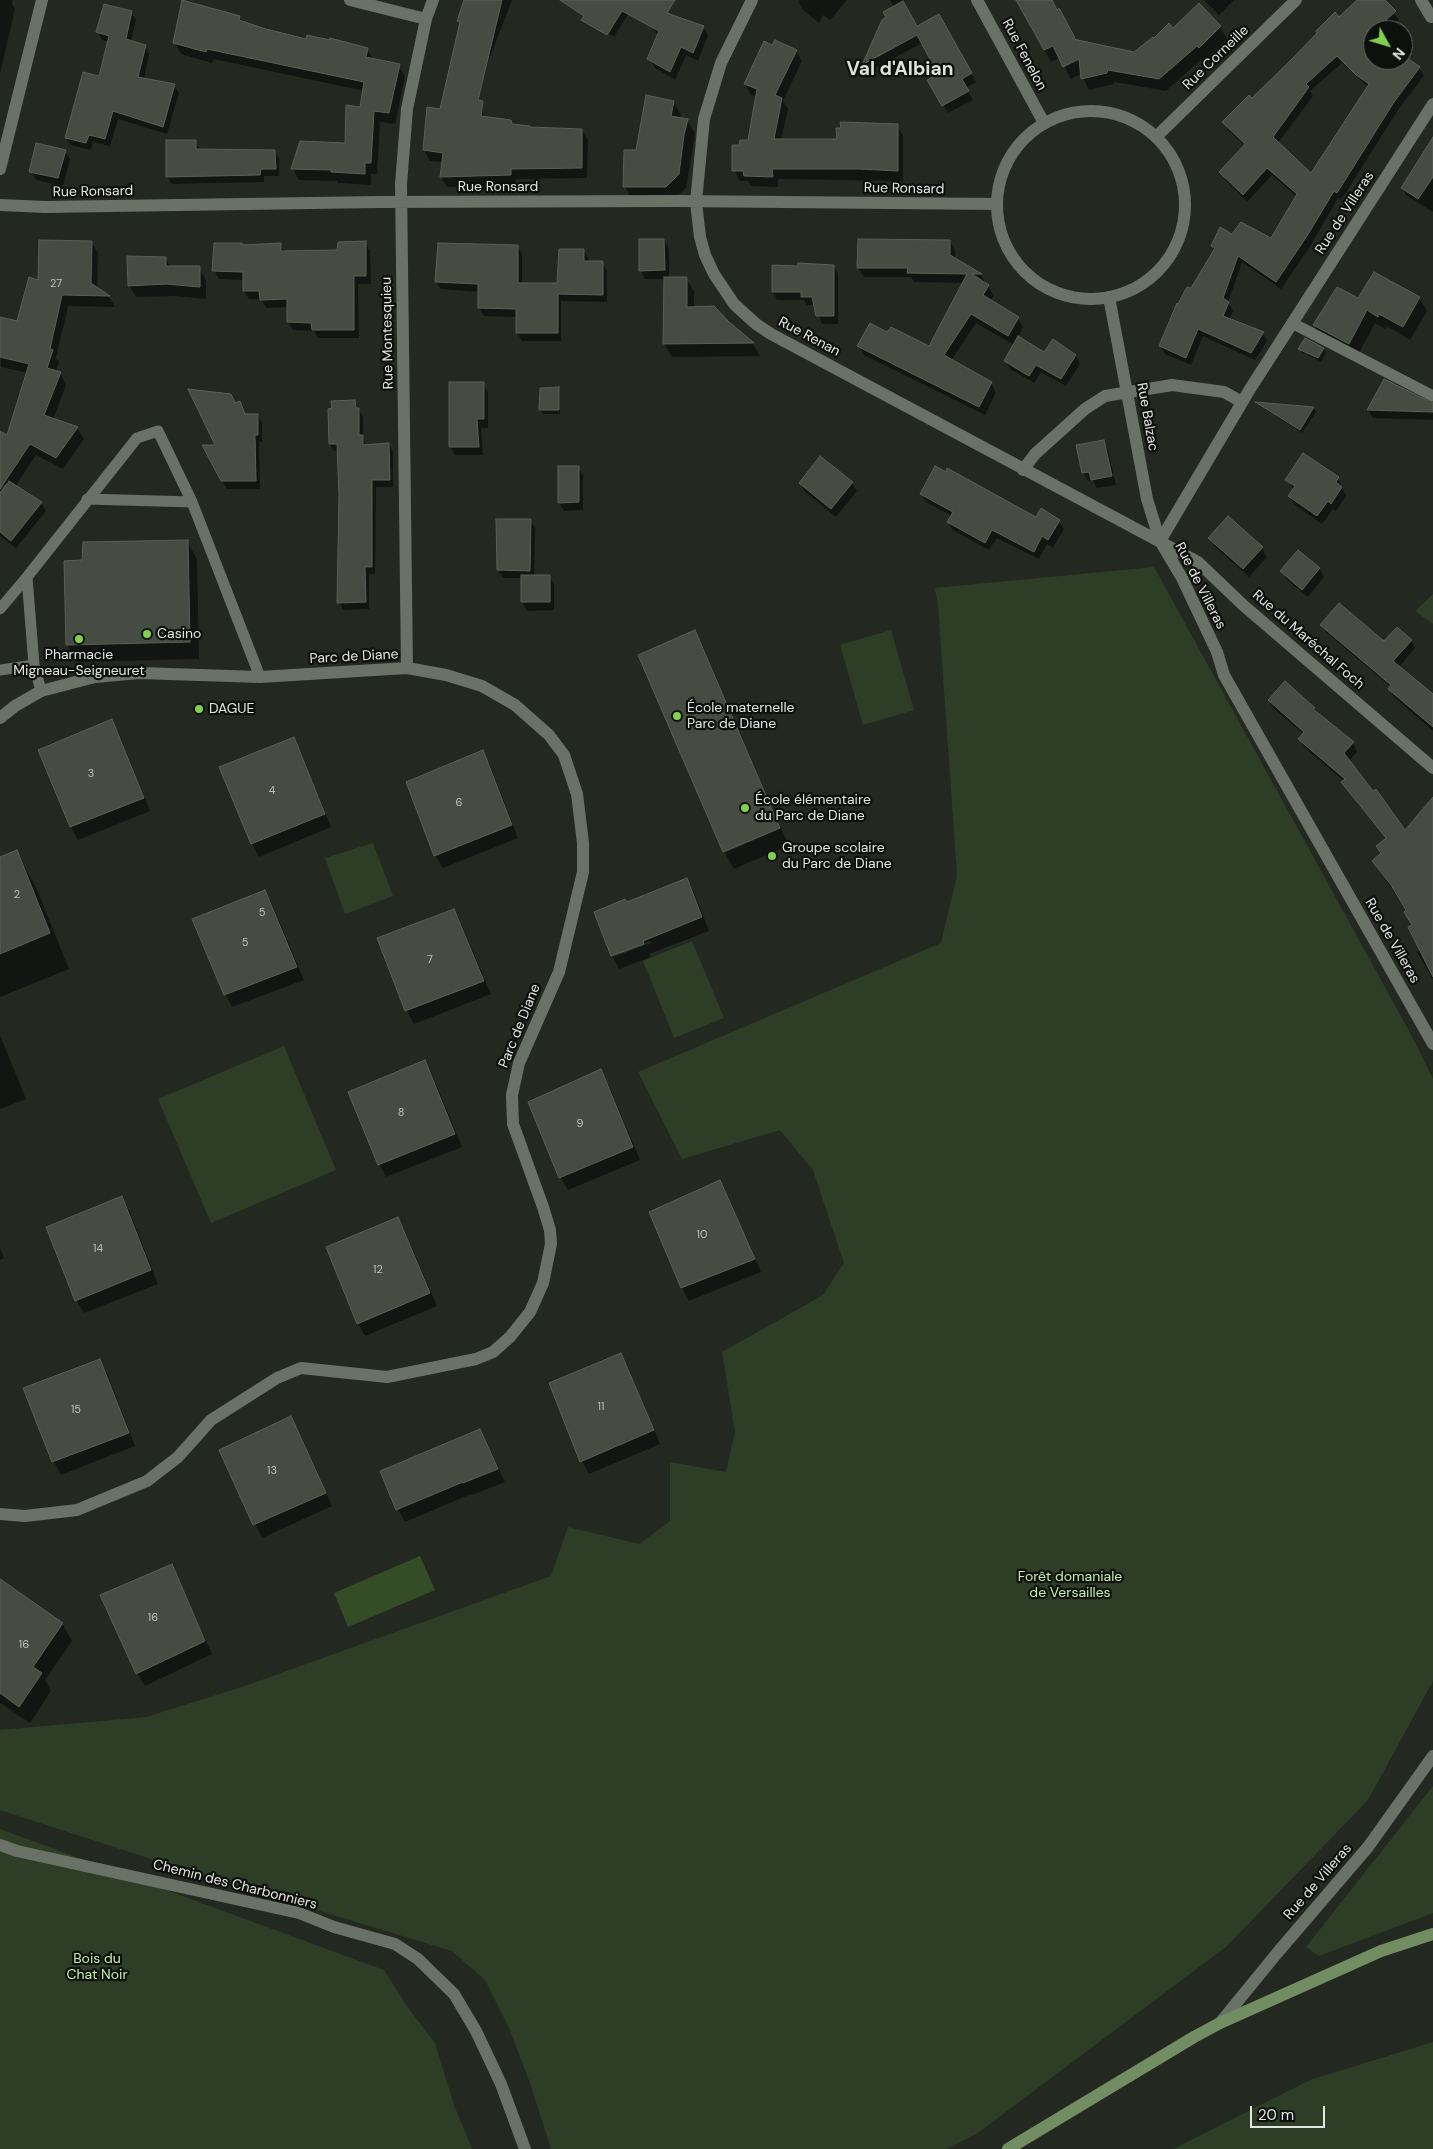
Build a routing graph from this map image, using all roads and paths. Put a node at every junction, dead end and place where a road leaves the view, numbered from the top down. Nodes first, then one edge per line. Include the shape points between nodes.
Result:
1 (42, 0) edge
2 (350, 0) edge
3 (433, 0) edge
4 (977, 0) edge
5 (1296, 0) edge
6 (1421, 0) edge
7 (748, 1) edge
8 (1431, 17) dead end
9 (426, 19) junction
10 (1433, 104) edge
11 (1044, 123) junction
12 (1156, 137) junction
13 (0, 169) edge
14 (402, 202) junction
15 (696, 202) junction
16 (997, 204) junction
17 (0, 205) edge
18 (1109, 297) junction
19 (1292, 323) junction
20 (1128, 392) junction
21 (1433, 396) edge
22 (1242, 402) junction
23 (1023, 470) junction
24 (87, 499) junction
25 (192, 502) junction
26 (1160, 541) junction
27 (1198, 562) junction
28 (27, 577) junction
29 (1182, 578) junction
30 (0, 609) edge
31 (34, 665) junction
32 (407, 668) junction
33 (0, 670) edge
34 (260, 678) junction
35 (41, 691) junction
36 (0, 718) edge
37 (1433, 768) edge
38 (1433, 1044) edge
39 (0, 1514) edge
40 (1433, 1756) edge
41 (0, 1845) edge
42 (1433, 1934) edge
43 (1220, 2024) junction
44 (525, 2149) edge
45 (1008, 2149) edge

1 - 13 street
2 - 9 street
3 - 9 street, Rue Montesquieu
4 - 11 street, Rue Fenelon
5 - 12 street, Rue Corneille
6 - 8 street
7 - 15 street, Rue Renan via 721,63 704,119
9 - 14 street, Rue Montesquieu via 408,109
10 - 19 street, Rue de Villeras
11 - 12 street via 1085,111 1111,113 1136,122
11 - 16 street via 1026,137 1011,156 1001,178
12 - 18 street via 1179,171 1184,193 1180,237 1169,258 1154,275 1136,288
14 - 15 street, Rue Ronsard
14 - 17 street, Rue Ronsard
14 - 32 street, Rue Montesquieu
15 - 16 street, Rue Ronsard
15 - 23 street, Rue Renan via 700,237 714,274 734,304 756,324
16 - 18 street via 1000,227 1008,249 1021,268 1039,284 1060,294 1083,299
18 - 20 street, Rue Balzac
19 - 21 lane
19 - 22 street, Rue de Villeras
20 - 22 street via 1172,385 1224,392
20 - 23 street via 1105,396 1085,409 1035,454
20 - 26 street, Rue Balzac via 1147,499
22 - 26 street, Rue de Villeras
23 - 26 street, Rue Renan
24 - 25 lane
24 - 25 lane via 137,438 158,431
24 - 28 lane
25 - 34 lane
26 - 27 street, Rue du Maréchal Foch
26 - 29 street, Rue de Villeras
27 - 29 street
27 - 37 street, Rue du Maréchal Foch via 1243,605
28 - 30 lane
28 - 31 lane
29 - 38 street, Rue de Villeras via 1217,652 1224,676
31 - 33 lane
31 - 35 lane
32 - 34 street, Parc de Diane
32 - 39 street, Parc de Diane via 482,686 515,705 564,754 577,794 583,872 559,972 519,1063 512,1095 513,1124 550,1230 551,1244 543,1283 530,1312 493,1352 476,1359 387,1377 301,1368 277,1378 211,1420 178,1457 147,1481 77,1510 25,1516
34 - 35 street, Parc de Diane via 139,673 95,677
35 - 36 street, Parc de Diane
40 - 43 street, Rue de Villeras via 1368,1847
41 - 44 street, Chemin des Charbonniers via 299,1913 394,1944 418,1959 454,1994 501,2084
42 - 43 main road via 1381,1951
43 - 45 main road

